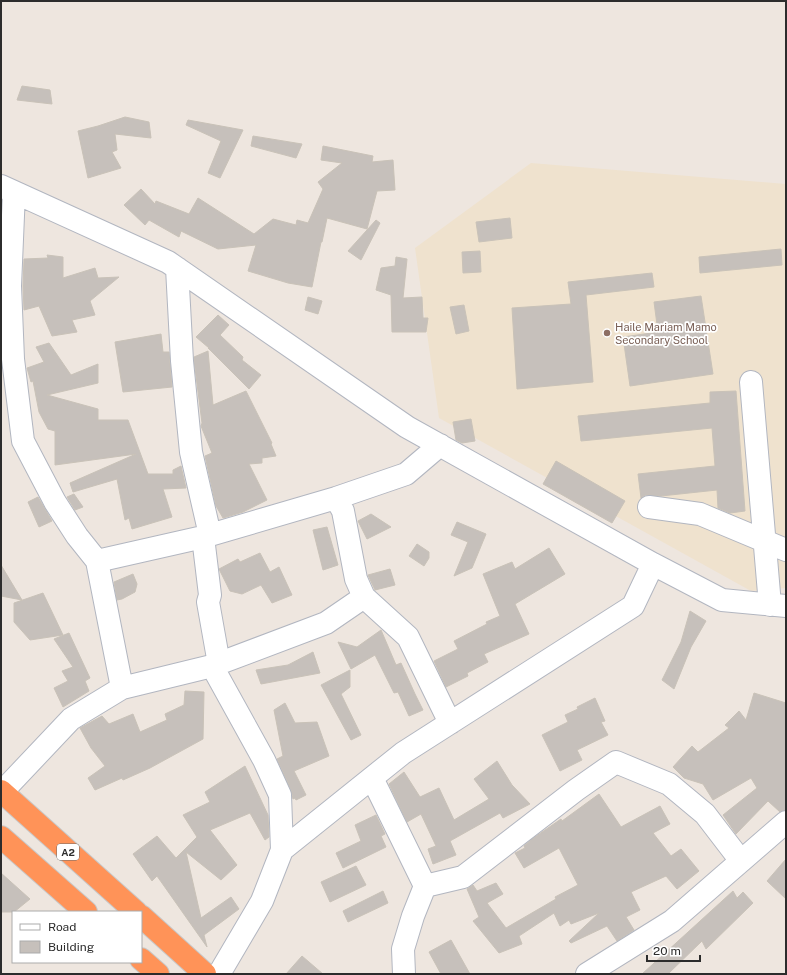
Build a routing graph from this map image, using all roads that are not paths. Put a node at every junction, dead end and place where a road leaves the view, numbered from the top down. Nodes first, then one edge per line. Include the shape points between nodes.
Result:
1 (8, 189) edge
2 (177, 268) junction
3 (751, 382) dead end
4 (440, 445) junction
5 (336, 498) junction
6 (649, 507) dead end
7 (206, 536) junction
8 (764, 541) junction
9 (786, 550) edge
10 (97, 561) junction
11 (653, 564) junction
12 (364, 597) junction
13 (778, 606) edge
14 (215, 665) junction
15 (122, 688) junction
16 (450, 723) junction
17 (372, 778) junction
18 (2, 792) edge
19 (786, 822) edge
20 (1, 837) edge
21 (282, 850) junction
22 (740, 861) junction
23 (425, 886) junction
24 (85, 911) edge
25 (135, 911) edge
26 (142, 917) edge
27 (142, 960) edge
28 (158, 974) edge
29 (205, 974) edge
30 (220, 974) edge
31 (404, 974) edge
32 (587, 974) edge

1 - 2 street
1 - 10 street via 13,359 23,441 55,502
2 - 4 street via 407,427
2 - 7 street via 182,361 191,452
3 - 8 street
4 - 5 street via 406,474
4 - 11 street
5 - 7 street
5 - 12 street via 343,511 356,579
6 - 8 street via 700,514
7 - 10 street
7 - 14 street via 210,595 208,602
8 - 9 street
8 - 13 street
10 - 15 street
11 - 13 street via 722,600
11 - 16 street via 633,606
12 - 14 street via 326,623
12 - 16 street via 408,637
14 - 15 street
14 - 21 street via 280,795
15 - 18 street via 71,719
16 - 17 street
17 - 21 street
17 - 23 street
18 - 25 highway, A2
19 - 22 street
20 - 24 highway
21 - 30 street via 262,901
22 - 23 street via 706,814 668,784 616,762 463,877
22 - 32 street via 672,921
23 - 31 street via 403,949
26 - 29 highway
27 - 28 highway

